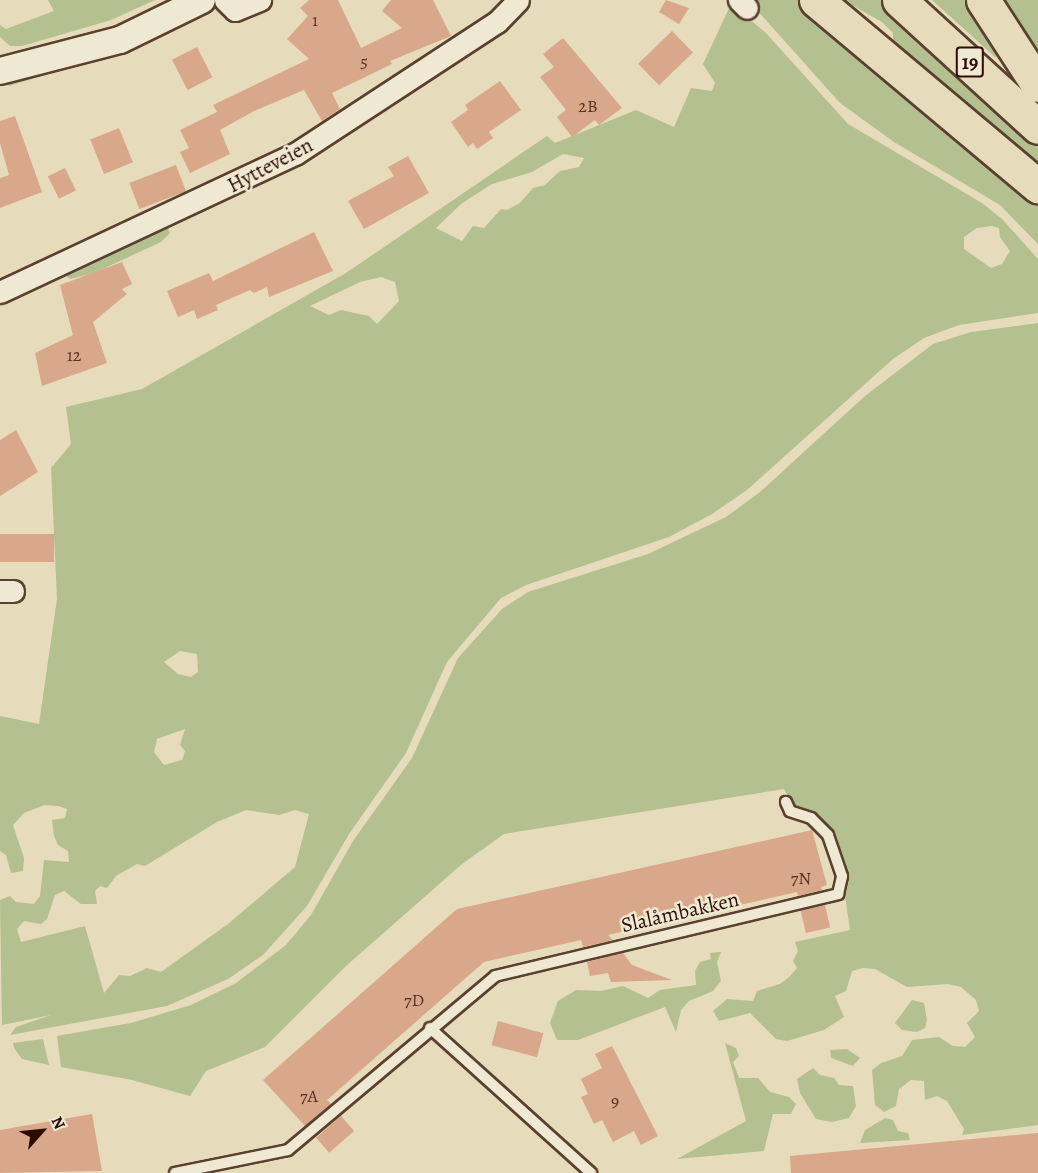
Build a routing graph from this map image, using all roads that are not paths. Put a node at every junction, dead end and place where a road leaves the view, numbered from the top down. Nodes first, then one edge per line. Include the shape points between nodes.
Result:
1 (202, 0) edge
2 (225, 0) edge
3 (260, 0) edge
4 (518, 0) edge
5 (816, 0) edge
6 (899, 0) edge
7 (983, 0) edge
8 (0, 71) edge
9 (1038, 85) edge
10 (1038, 127) edge
11 (1038, 186) edge
12 (0, 292) edge
13 (786, 802) dead end
14 (430, 1028) junction
15 (174, 1173) edge
16 (591, 1173) edge

1 - 8 street via 120,40
2 - 3 street via 235,10
4 - 12 street, Hytteveien via 497,22 295,154
5 - 11 highway
6 - 10 highway, 19
7 - 9 highway
13 - 14 lane, Slalåmbakken via 790,812 812,818 828,835 842,876 838,894 503,973 485,980
14 - 15 lane, Slalåmbakken via 288,1150
14 - 16 lane

